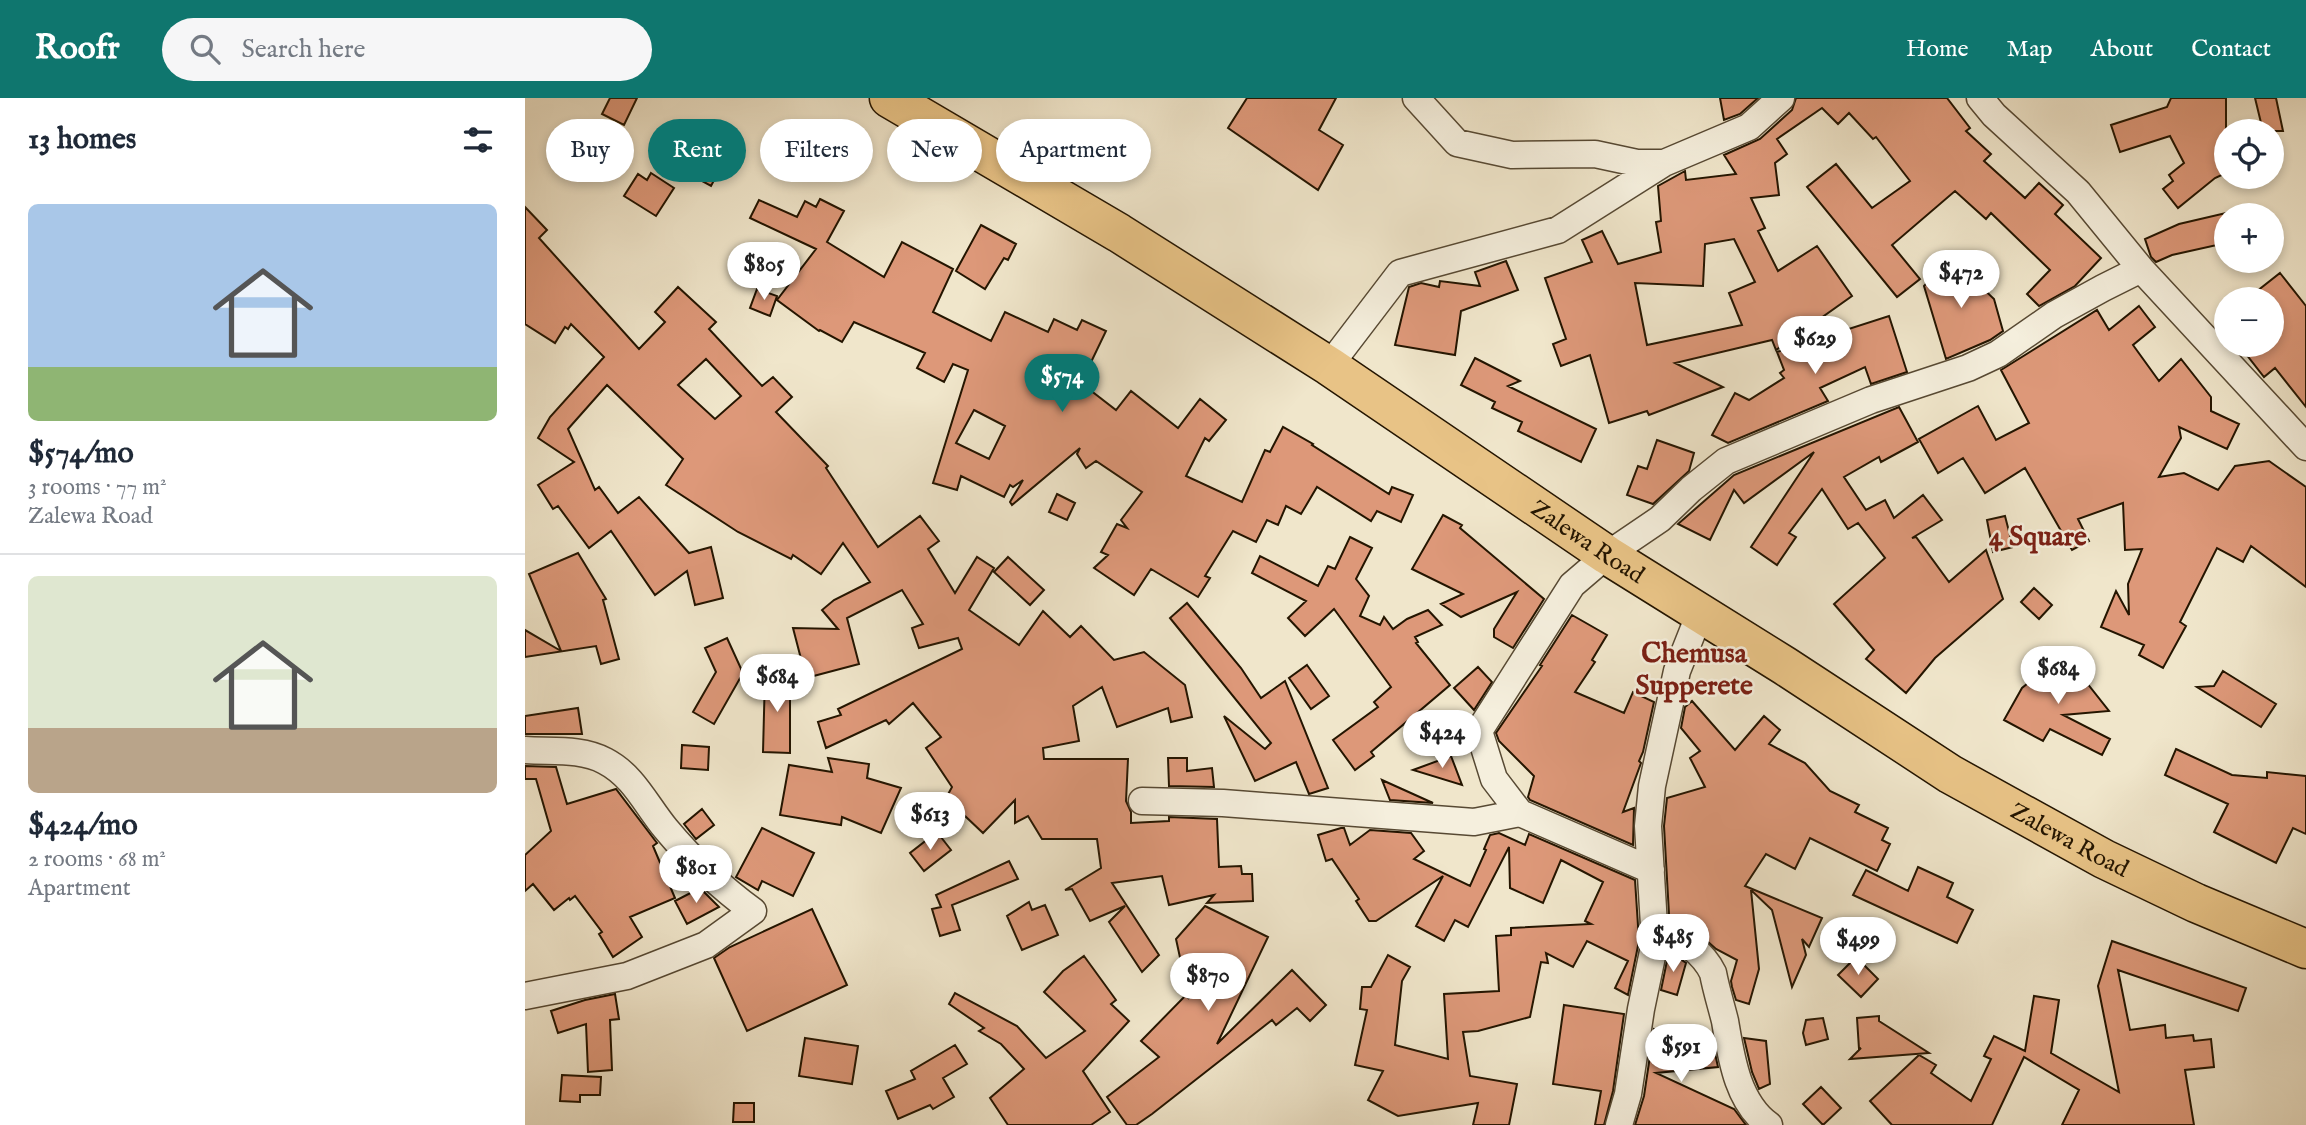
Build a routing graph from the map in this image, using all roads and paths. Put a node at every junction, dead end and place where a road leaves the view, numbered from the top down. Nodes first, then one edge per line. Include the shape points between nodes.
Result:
1 (889, 98) edge
2 (1416, 98) edge
3 (1781, 98) edge
4 (1980, 98) edge
5 (1664, 163) junction
6 (2141, 269) junction
7 (1329, 366) junction
8 (2306, 447) edge
9 (1607, 555) junction
10 (1700, 613) junction
11 (525, 750) edge
12 (1142, 801) dead end
13 (1520, 813) junction
14 (1651, 870) junction
15 (1654, 923) junction
16 (2306, 949) edge
17 (525, 996) edge
18 (1619, 1125) edge
19 (1769, 1125) edge

1 - 7 highway, Zalewa Road via 1118,233
2 - 5 street via 1457,144 1512,155 1595,154 1636,163
3 - 5 street via 1749,127
4 - 6 street via 2078,192
5 - 7 street via 1558,230 1399,273
6 - 8 street
6 - 9 street via 1968,368 1871,400 1726,461 1660,519
7 - 9 highway, Zalewa Road
9 - 10 highway, Zalewa Road
9 - 13 street via 1572,585 1479,731 1494,779
10 - 14 street via 1677,671 1652,786 1648,826
10 - 16 highway, Zalewa Road via 2010,808 2116,865
11 - 17 street via 581,752 621,771 664,827 719,886 753,911 706,945 627,976
12 - 13 street via 1474,822
13 - 14 street
14 - 15 street
15 - 18 street via 1654,952
15 - 19 street via 1689,944 1707,962 1738,1081 1756,1114

